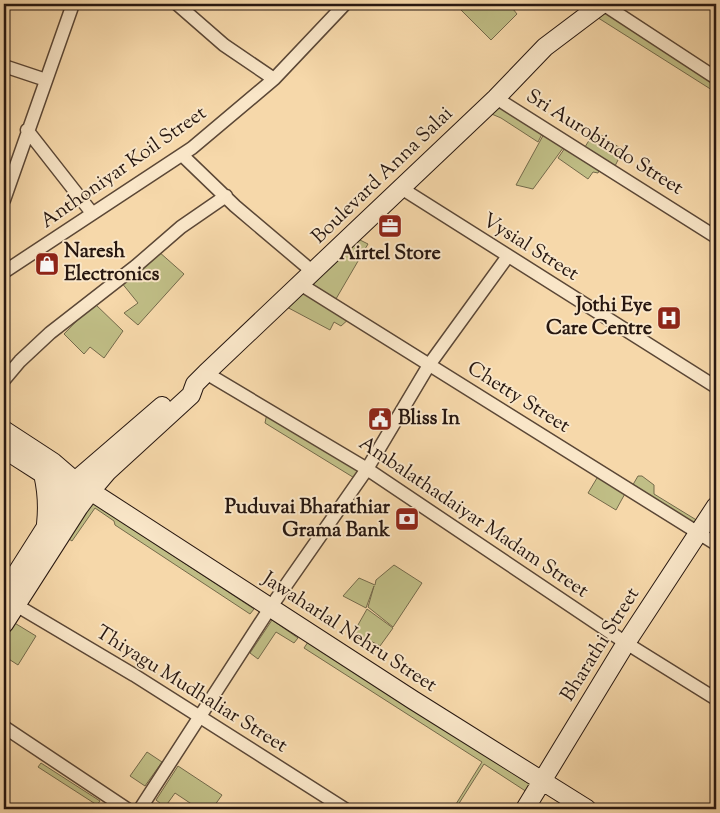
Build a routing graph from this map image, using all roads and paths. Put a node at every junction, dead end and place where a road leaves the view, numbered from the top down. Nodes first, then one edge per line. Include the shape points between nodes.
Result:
1 (73, 4) edge
2 (177, 4) edge
3 (345, 4) edge
4 (602, 4) edge
5 (4, 66) edge
6 (716, 78) edge
7 (274, 79) junction
8 (46, 80) junction
9 (496, 98) junction
10 (27, 130) junction
11 (182, 155) junction
12 (9, 165) edge
13 (400, 188) junction
14 (226, 196) junction
15 (4, 200) edge
16 (92, 213) junction
17 (716, 237) edge
18 (508, 256) junction
19 (4, 272) edge
20 (307, 278) junction
21 (429, 365) junction
22 (201, 378) junction
23 (4, 380) edge
24 (716, 387) edge
25 (4, 430) edge
26 (4, 449) edge
27 (367, 469) junction
28 (43, 474) junction
29 (70, 488) junction
30 (90, 491) junction
31 (716, 506) edge
32 (79, 507) junction
33 (45, 527) junction
34 (699, 533) junction
35 (716, 544) edge
36 (10, 599) edge
37 (270, 608) junction
38 (4, 624) edge
39 (626, 643) junction
40 (716, 699) edge
41 (200, 716) junction
42 (4, 727) edge
43 (543, 782) junction
44 (127, 809) edge
45 (140, 809) edge
46 (345, 809) edge
47 (525, 809) edge
48 (587, 809) edge

1 - 8 street
2 - 7 street via 224,45
3 - 7 street, Anthoniyar Koil Street
4 - 6 street
4 - 9 main road, Boulevard Anna Salai via 545,47
5 - 8 street
7 - 11 street, Anthoniyar Koil Street
8 - 10 street
9 - 13 main road, Boulevard Anna Salai
9 - 17 street, Sri Aurobindo Street
10 - 12 street
10 - 16 street
11 - 14 street, Chetty Street
11 - 16 street, Anthoniyar Koil Street
12 - 15 street
13 - 18 street, Vysial Street
13 - 20 main road, Boulevard Anna Salai
14 - 20 street, Chetty Street
14 - 23 street via 181,227 50,334
16 - 19 street, Anthoniyar Koil Street
18 - 21 street
18 - 24 street, Vysial Street
20 - 21 street, Chetty Street
20 - 22 main road, Boulevard Anna Salai
21 - 27 street
21 - 34 street, Chetty Street
22 - 27 street, Ambalathadaiyar Madam Street
22 - 29 main road, Boulevard Anna Salai via 182,388
22 - 30 main road, Boulevard Anna Salai via 191,395
25 - 29 main road via 53,462
26 - 28 main road
27 - 37 street
27 - 39 street, Ambalathadaiyar Madam Street
28 - 29 main road
28 - 33 main road via 48,508
29 - 30 main road, Jawaharlal Nehru Street
29 - 32 main road
29 - 33 main road, Boulevard Anna Salai
30 - 32 main road, Boulevard Anna Salai
30 - 37 main road, Jawaharlal Nehru Street
31 - 34 main road, Bharathi Street
32 - 36 main road, Boulevard Anna Salai
33 - 36 main road, Boulevard Anna Salai
34 - 35 street, Chetty Street
34 - 39 main road, Bharathi Street
36 - 38 main road, Boulevard Anna Salai
36 - 41 street, Thiyagu Mudhaliar Street
37 - 41 street
37 - 43 main road, Jawaharlal Nehru Street
39 - 40 street, Ambalathadaiyar Madam Street
39 - 43 main road, Bharathi Street
41 - 45 street
41 - 46 street, Thiyagu Mudhaliar Street
42 - 44 street
43 - 47 main road, Bharathi Street
43 - 48 main road, Jawaharlal Nehru Street

